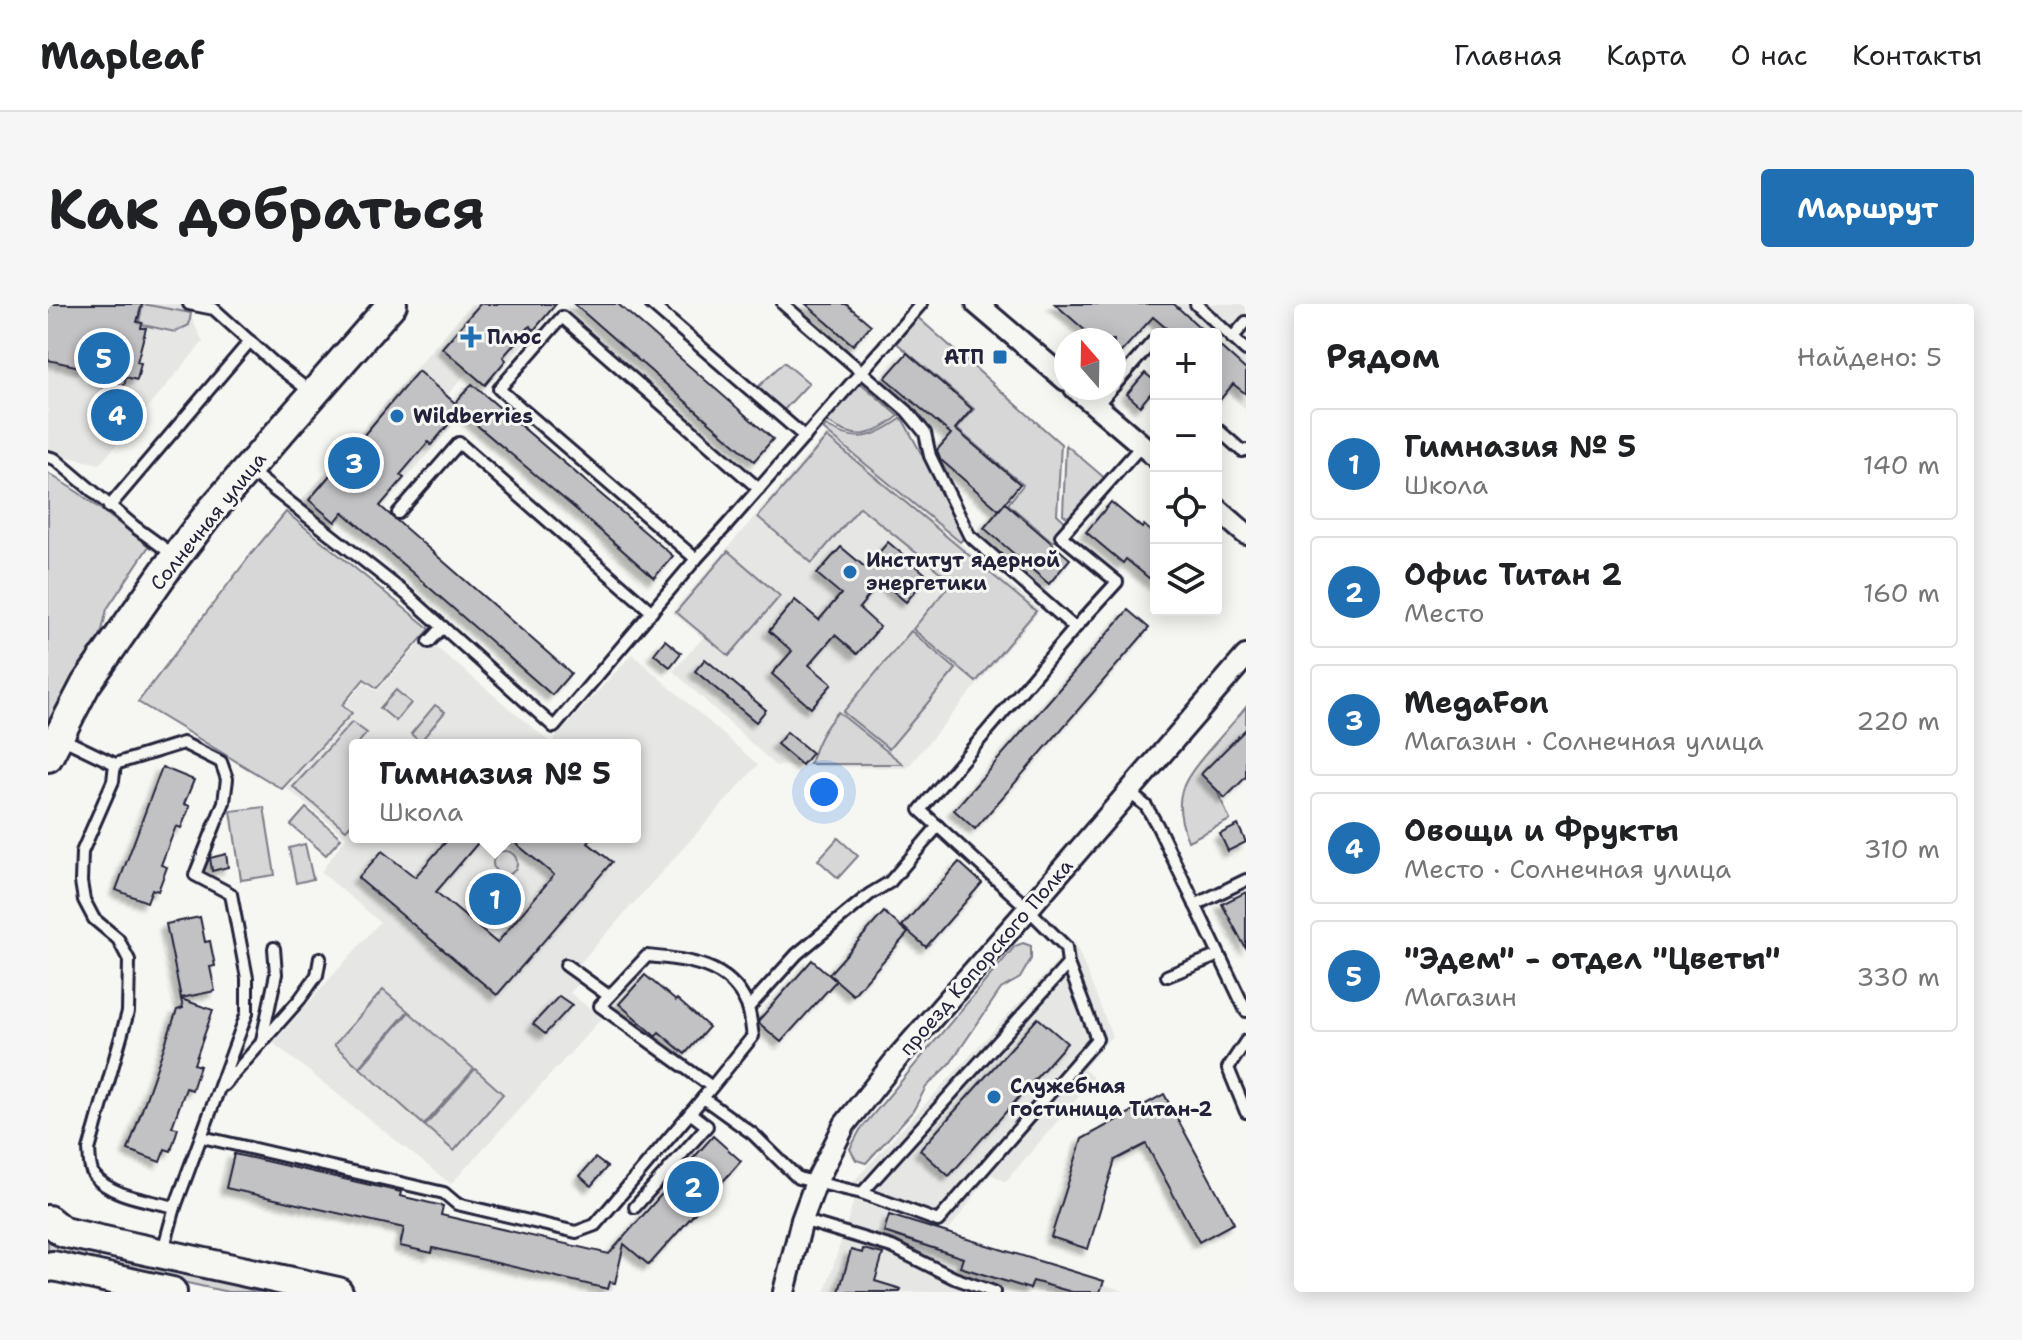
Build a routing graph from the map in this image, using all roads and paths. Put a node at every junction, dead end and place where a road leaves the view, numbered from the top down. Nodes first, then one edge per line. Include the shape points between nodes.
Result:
1 (189, 304) edge
2 (392, 304) edge
3 (651, 304) edge
4 (783, 304) edge
5 (921, 304) edge
6 (977, 304) edge
7 (1196, 304) edge
8 (215, 306) edge
9 (1246, 322) edge
10 (1232, 338) junction
11 (250, 341) junction
12 (1150, 345) edge
13 (1246, 350) edge
14 (1054, 370) edge
15 (1126, 372) edge
16 (861, 373) junction
17 (314, 394) junction
18 (1089, 400) edge
19 (1101, 400) edge
20 (1096, 406) junction
21 (1222, 433) edge
22 (805, 437) junction
23 (1246, 450) edge
24 (1149, 451) edge
25 (48, 457) edge
26 (248, 469) junction
27 (759, 489) junction
28 (109, 507) junction
29 (398, 513) dead end
30 (1222, 513) edge
31 (1246, 534) edge
32 (176, 556) junction
33 (696, 559) junction
34 (652, 612) junction
35 (443, 627) junction
36 (1075, 628) junction
37 (429, 642) dead end
38 (1246, 656) edge
39 (53, 746) edge
40 (115, 764) junction
41 (1129, 792) junction
42 (938, 826) junction
43 (1246, 880) edge
44 (1195, 905) junction
45 (1028, 909) junction
46 (274, 948) dead end
47 (1219, 955) junction
48 (320, 958) dead end
49 (1068, 964) junction
50 (566, 965) dead end
51 (1167, 976) dead end
52 (609, 996) junction
53 (1243, 999) edge
54 (748, 1008) junction
55 (1246, 1011) edge
56 (1246, 1041) edge
57 (261, 1042) junction
58 (712, 1087) junction
59 (218, 1093) junction
60 (703, 1098) junction
61 (1246, 1112) edge
62 (690, 1113) junction
63 (202, 1137) junction
64 (816, 1182) junction
65 (862, 1193) junction
66 (175, 1207) junction
67 (635, 1207) dead end
68 (48, 1220) edge
69 (802, 1220) junction
70 (162, 1254) junction
71 (48, 1267) edge
72 (172, 1292) edge
73 (338, 1292) edge
74 (784, 1292) edge
75 (994, 1292) edge

1 - 8 lane
2 - 17 street, Солнечная улица
3 - 22 lane
4 - 16 lane
5 - 16 lane
6 - 14 street
7 - 10 lane
8 - 11 lane
9 - 10 lane
10 - 13 lane
11 - 17 lane
11 - 28 lane
12 - 15 lane
16 - 22 lane
16 - 36 lane via 925,433 930,456 969,535
17 - 26 street, Солнечная улица
18 - 20 street
19 - 20 lane
20 - 24 street
21 - 23 lane
22 - 27 lane
24 - 36 lane via 1061,536 1117,582
25 - 28 lane
26 - 32 street, Солнечная улица
26 - 35 lane
27 - 33 lane
27 - 33 lane via 562,317 499,389
28 - 32 lane
29 - 34 lane via 459,443
30 - 31 street
32 - 39 street, Солнечная улица via 86,684
33 - 34 lane
34 - 35 lane via 554,727
35 - 37 lane
36 - 42 lane via 920,810
38 - 41 street, проезд Копорского Полка
39 - 40 lane
40 - 59 lane via 183,743 221,762 227,779 224,802 195,875 231,894 247,978 247,1013
40 - 66 lane via 113,781 82,852 84,900 129,960 128,1012 89,1150 91,1172 123,1194
41 - 44 lane via 1146,806
41 - 45 street, проезд Копорского Полка
42 - 45 lane
42 - 54 lane via 890,882 797,954
43 - 44 lane
44 - 47 lane
45 - 49 lane via 1066,947
45 - 64 street, проезд Копорского Полка via 845,1124
46 - 57 lane via 276,974
47 - 51 lane
47 - 53 lane
48 - 57 lane via 317,975
49 - 65 lane
49 - 65 lane via 1097,1039 938,1221
50 - 52 lane
52 - 54 lane via 647,956 688,960 718,972 737,986
52 - 58 lane via 600,1006
53 - 55 lane
54 - 58 lane via 753,1036
56 - 61 lane via 1228,1068
57 - 59 lane
58 - 60 lane
59 - 63 lane
60 - 62 lane
60 - 64 lane via 753,1134 798,1178
62 - 63 lane via 595,1225 576,1232 457,1204 444,1193
62 - 67 lane via 707,1126
63 - 66 lane
64 - 65 lane
64 - 69 street, проезд Копорского Полка
66 - 70 lane
68 - 70 street via 63,1232
69 - 74 street, проезд Копорского Полка
69 - 75 lane via 892,1247
70 - 73 street
71 - 72 street

